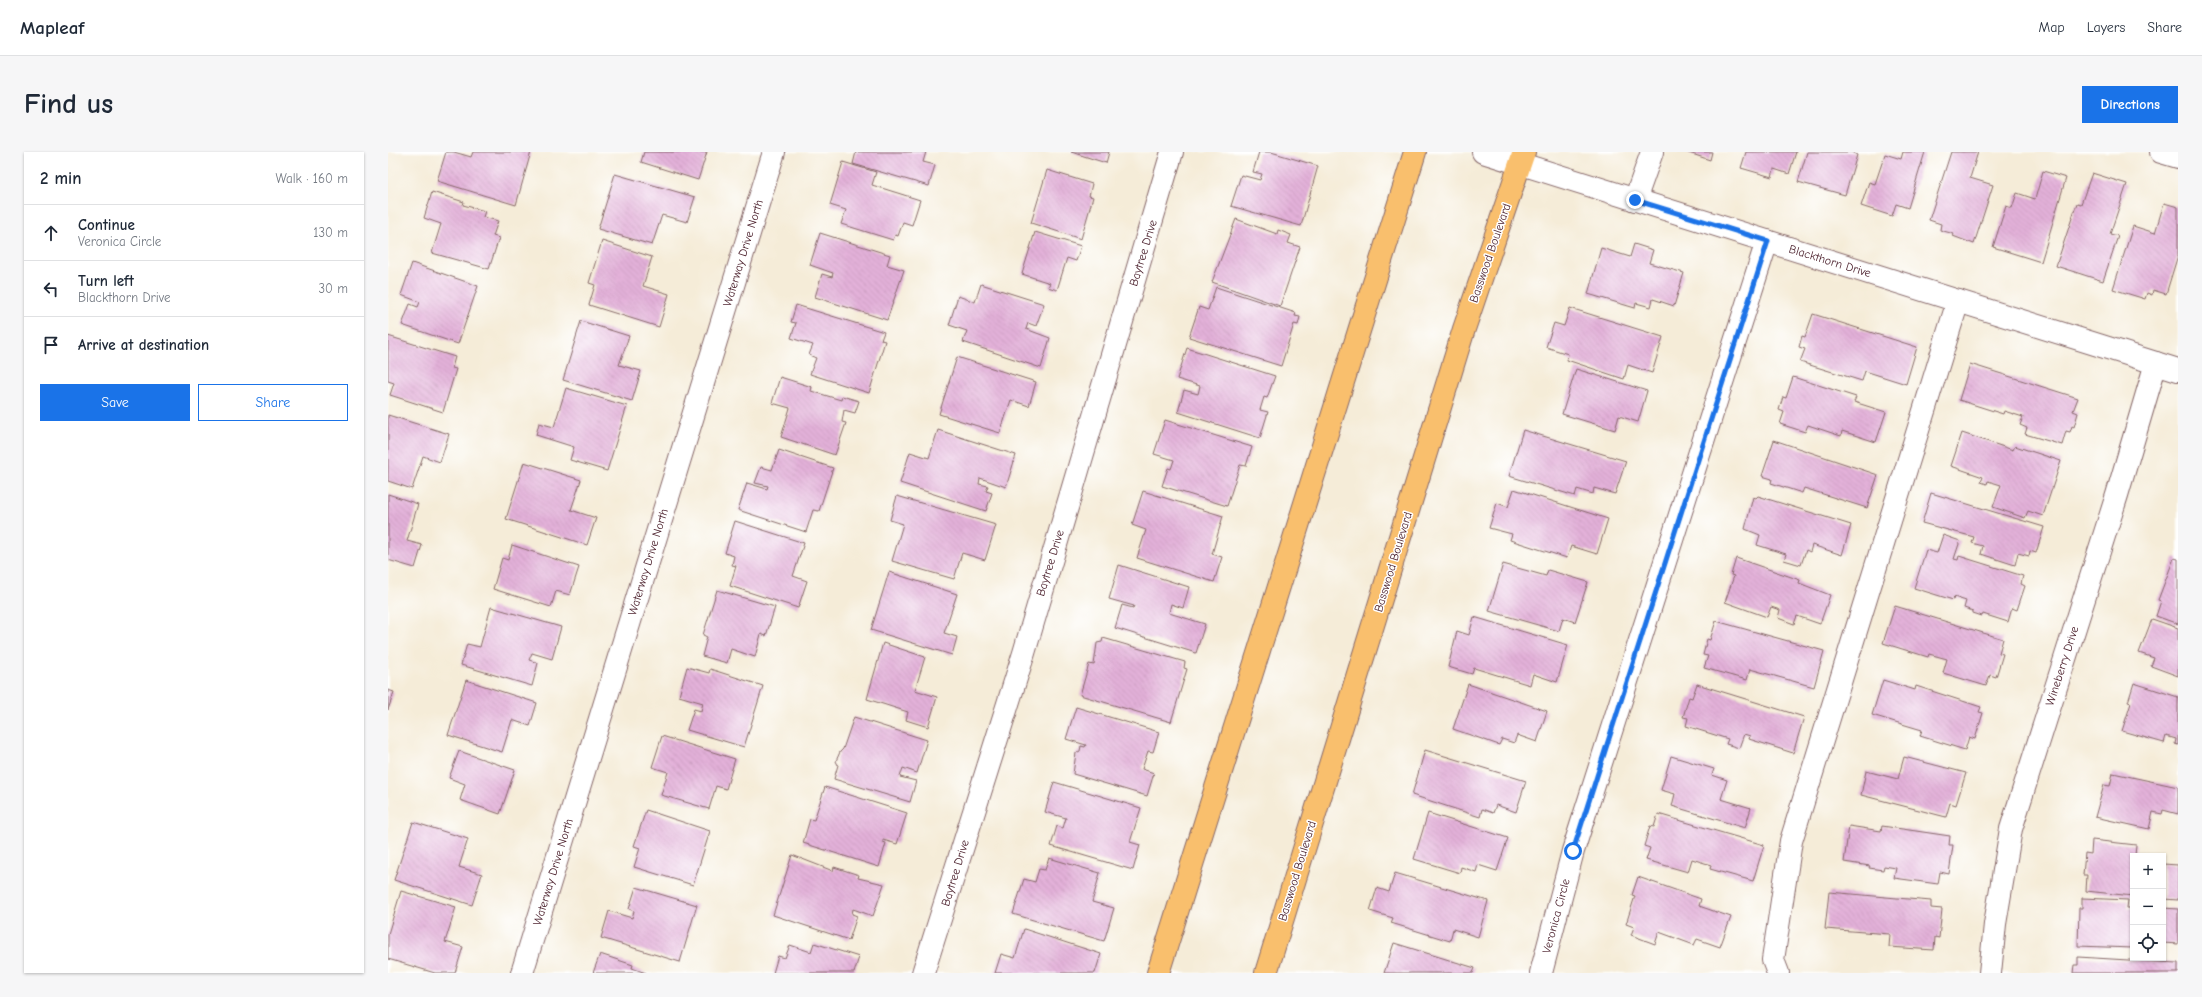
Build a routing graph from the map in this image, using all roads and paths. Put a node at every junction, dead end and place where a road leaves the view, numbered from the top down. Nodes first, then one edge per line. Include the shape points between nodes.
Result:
1 (774, 152) edge
2 (1172, 152) edge
3 (1415, 152) edge
4 (1482, 152) edge
5 (1652, 152) edge
6 (2161, 152) edge
7 (2178, 157) edge
8 (1522, 158) edge
9 (1635, 200) junction
10 (1768, 241) junction
11 (1958, 301) junction
12 (2156, 364) junction
13 (2178, 370) edge
14 (522, 973) edge
15 (923, 973) edge
16 (1158, 973) edge
17 (1266, 973) edge
18 (1541, 973) edge
19 (1778, 973) edge
20 (1990, 973) edge

1 - 14 street, Waterway Drive North
2 - 15 street, Baytree Drive via 1024,653
3 - 16 main road
4 - 8 street, Blackthorn Drive
5 - 9 street
6 - 7 street
8 - 9 street, Blackthorn Drive
8 - 17 main road, Basswood Boulevard via 1462,337
9 - 10 street, Blackthorn Drive
10 - 11 street, Blackthorn Drive
10 - 18 street, Veronica Circle via 1573,851
11 - 12 street, Blackthorn Drive
11 - 19 street via 1791,841 1773,960
12 - 13 street, Blackthorn Drive
12 - 20 street, Wineberry Drive via 2011,829 1995,924

